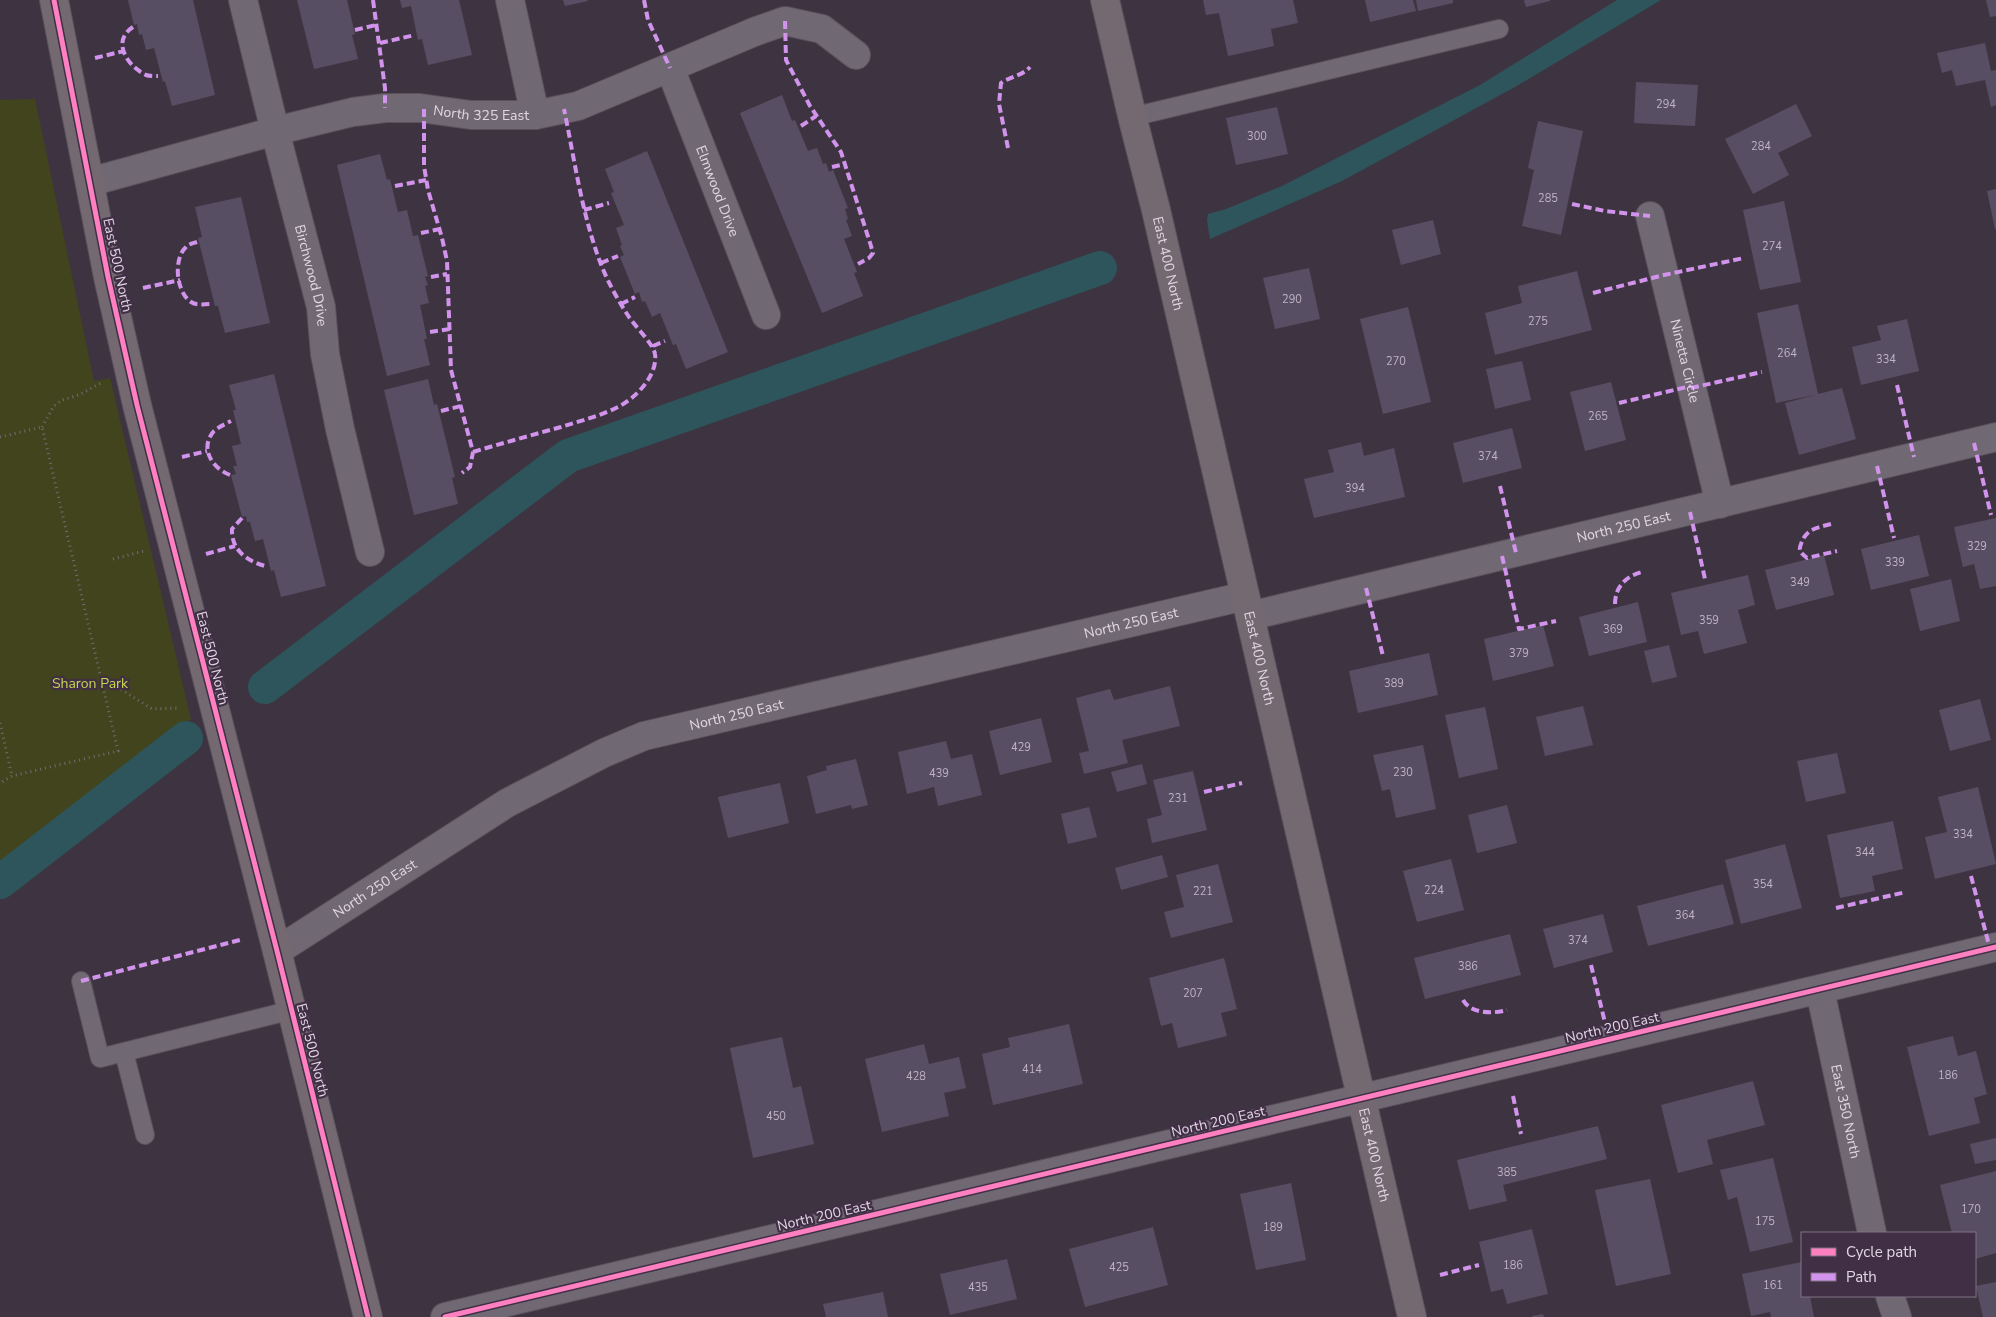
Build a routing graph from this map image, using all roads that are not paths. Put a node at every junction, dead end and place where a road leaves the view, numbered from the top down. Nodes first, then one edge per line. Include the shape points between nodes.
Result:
1 (54, 0) edge
2 (244, 0) edge
3 (510, 0) edge
4 (1105, 0) edge
5 (783, 11) edge
6 (1499, 29) dead end
7 (856, 55) dead end
8 (670, 68) junction
9 (535, 115) junction
10 (1132, 117) junction
11 (275, 131) junction
12 (90, 182) junction
13 (1650, 216) dead end
14 (766, 315) dead end
15 (1996, 437) edge
16 (1720, 504) junction
17 (370, 552) dead end
18 (1248, 606) junction
19 (1996, 947) edge
20 (277, 952) junction
21 (80, 981) dead end
22 (1820, 990) junction
23 (292, 1010) junction
24 (124, 1052) junction
25 (1362, 1098) junction
26 (145, 1135) dead end
27 (1872, 1232) edge
28 (1890, 1297) edge
29 (368, 1317) edge
30 (445, 1317) edge
31 (1412, 1317) edge
32 (1897, 1317) edge

1 - 12 street, East 500 North
2 - 11 street, Birchwood Drive
3 - 9 street
4 - 10 street, East 400 North
5 - 7 street, North 325 East via 822,28
5 - 8 street, North 325 East via 754,32
6 - 10 lane
8 - 9 street, North 325 East via 578,106
8 - 14 street, Elmwood Drive
9 - 11 street, North 325 East via 471,115 420,108 385,108 353,112
10 - 18 street, East 400 North
11 - 12 street, North 325 East
11 - 17 street, Birchwood Drive via 320,308 325,354 340,429
12 - 20 street, East 500 North via 137,405
13 - 16 street, Ninetta Circle
15 - 16 street, North 250 East
16 - 18 street, North 250 East
18 - 20 street, North 250 East via 644,736 507,803
18 - 25 street, East 400 North
19 - 22 street, North 200 East
20 - 23 street, East 500 North
21 - 24 lane via 100,1058
22 - 25 street, North 200 East
22 - 27 street, East 350 North
23 - 24 lane
23 - 29 street, East 500 North
24 - 26 lane
25 - 30 street, North 200 East
25 - 31 street, East 400 North
28 - 32 street

